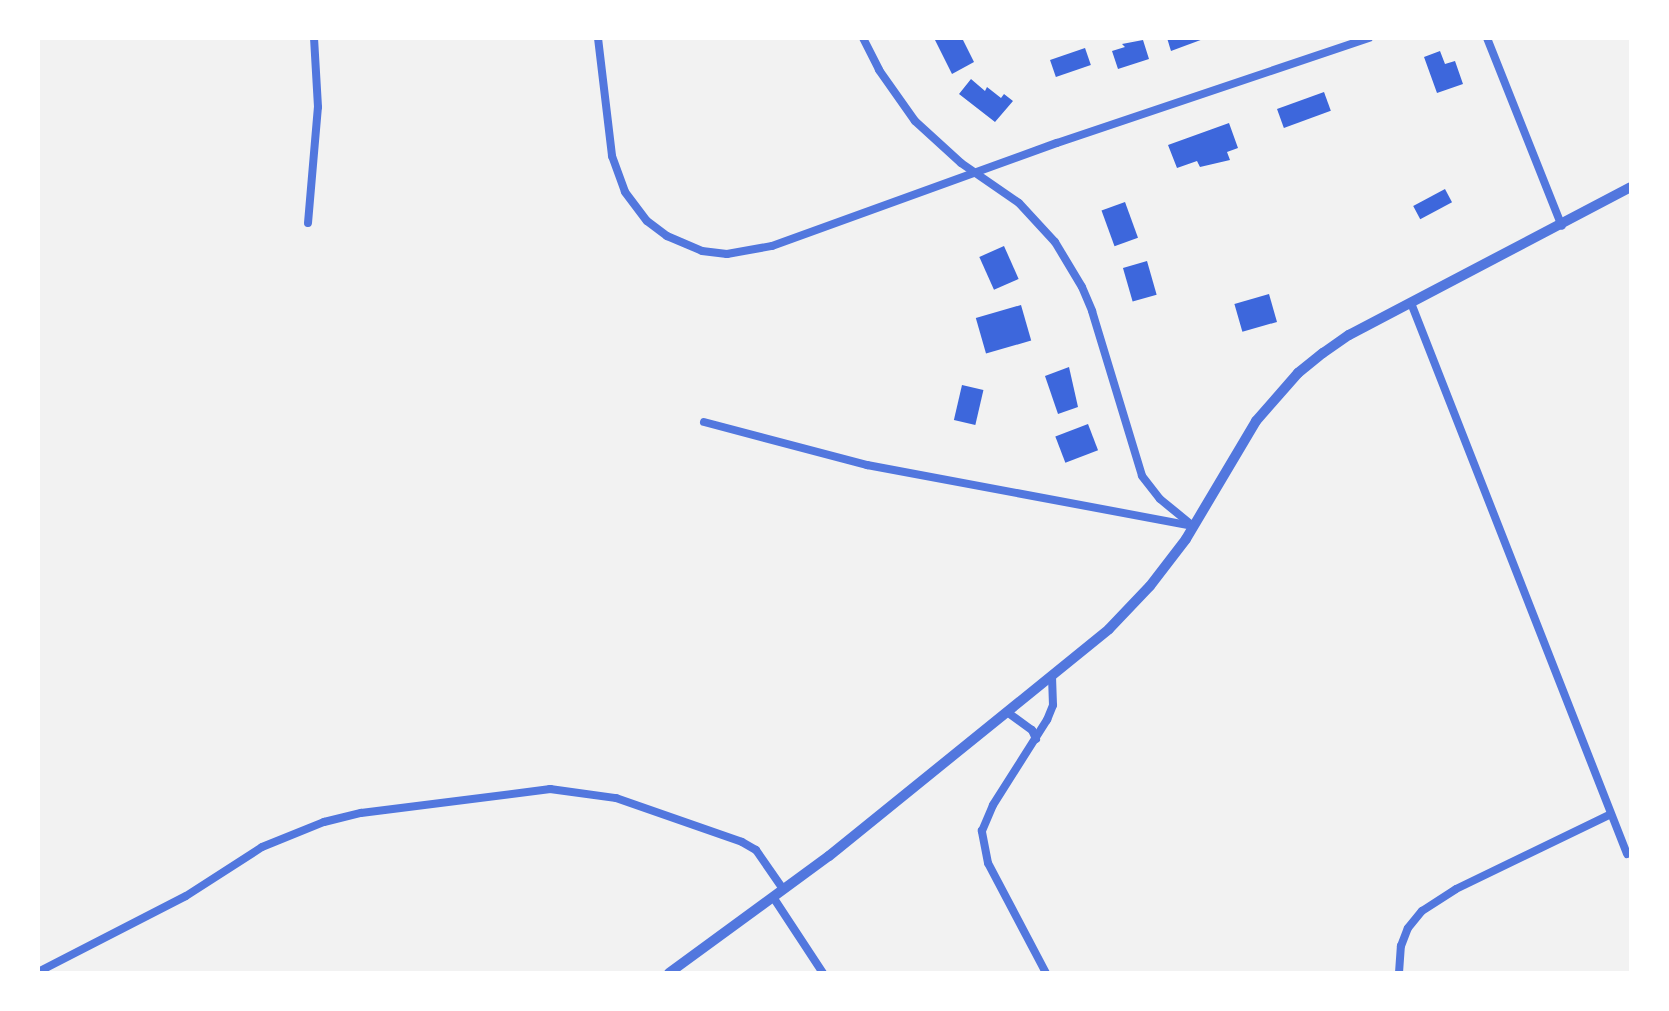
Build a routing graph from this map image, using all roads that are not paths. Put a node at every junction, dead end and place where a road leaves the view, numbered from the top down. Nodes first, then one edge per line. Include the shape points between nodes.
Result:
1 (314, 38) edge
2 (598, 38) edge
3 (863, 38) edge
4 (1369, 38) edge
5 (1487, 38) edge
6 (975, 173) junction
7 (1631, 187) edge
8 (308, 223) dead end
9 (1562, 226) junction
10 (1411, 303) junction
11 (704, 422) dead end
12 (1193, 526) junction
13 (1052, 676) junction
14 (1007, 712) junction
15 (1036, 739) junction
16 (1611, 814) junction
17 (1627, 854) dead end
18 (783, 889) junction
19 (773, 897) junction
20 (38, 972) edge
21 (669, 973) edge
22 (823, 973) edge
23 (1046, 973) edge
24 (1399, 973) edge

1 - 8 street via 318,107
2 - 6 street via 619,181 647,221 690,247 751,252
3 - 6 street via 915,121
4 - 6 street
5 - 9 street
6 - 12 street via 1028,212 1070,264 1092,311 1142,476
7 - 9 street
9 - 10 street
10 - 12 street via 1323,353 1276,396
10 - 16 street
11 - 12 street via 867,465
12 - 13 street via 1130,608
13 - 14 street
13 - 15 street via 1053,705
14 - 15 street
14 - 18 street
15 - 23 street via 982,831 988,863
16 - 17 street
16 - 24 street via 1456,889 1422,911 1401,946
18 - 19 street
18 - 20 street via 756,850 742,842 616,798 550,789 324,822 262,847 186,896
19 - 21 street
19 - 22 street

